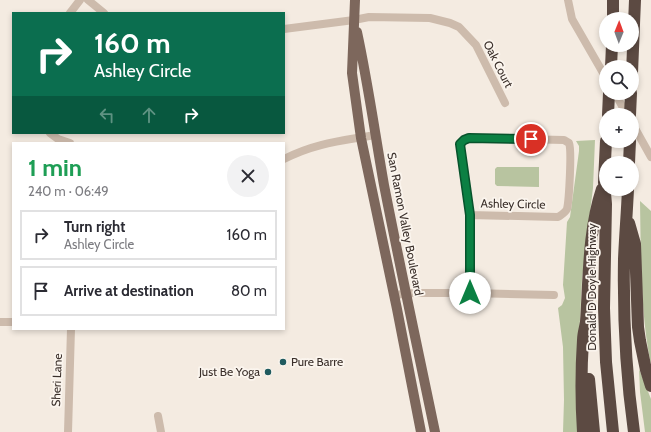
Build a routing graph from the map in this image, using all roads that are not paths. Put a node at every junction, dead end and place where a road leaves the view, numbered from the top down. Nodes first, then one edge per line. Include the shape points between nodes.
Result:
1 (80, 0) edge
2 (88, 0) edge
3 (354, 0) edge
4 (568, 0) edge
5 (613, 0) edge
6 (635, 0) edge
7 (71, 12) edge
8 (103, 12) edge
9 (613, 12) edge
10 (354, 20) junction
11 (285, 29) edge
12 (633, 60) edge
13 (599, 66) edge
14 (505, 103) dead end
15 (639, 131) edge
16 (51, 134) edge
17 (375, 135) junction
18 (361, 138) junction
19 (67, 142) edge
20 (648, 142) edge
21 (606, 148) edge
22 (651, 157) edge
23 (285, 159) edge
24 (628, 196) edge
25 (602, 203) junction
26 (627, 212) junction
27 (470, 215) junction
28 (406, 293) junction
29 (470, 293) junction
30 (394, 295) junction
31 (554, 295) dead end
32 (0, 322) edge
33 (12, 322) edge
34 (586, 324) junction
35 (71, 330) edge
36 (651, 386) edge
37 (158, 416) dead end
38 (68, 432) edge
39 (161, 432) edge
40 (421, 432) edge
41 (435, 432) edge
42 (583, 432) edge
43 (594, 432) edge
44 (613, 432) edge
45 (634, 432) edge

1 - 7 street
2 - 8 street
3 - 10 main road, San Ramon Valley Boulevard
4 - 13 street via 572,19
5 - 9 highway
6 - 12 highway
10 - 11 street, Oak Court
10 - 14 street, Oak Court via 369,17 430,18 459,27 476,45
10 - 17 main road, San Ramon Valley Boulevard via 365,69
10 - 18 main road, San Ramon Valley Boulevard via 352,73
15 - 20 street
16 - 19 street
17 - 18 street
17 - 28 main road, San Ramon Valley Boulevard
18 - 23 street via 313,146
18 - 30 main road, San Ramon Valley Boulevard
20 - 22 street
21 - 25 highway
24 - 26 highway
25 - 34 highway via 587,292
25 - 44 highway, Donald D Doyle Highway via 606,362
26 - 36 highway via 635,244 638,327
26 - 45 highway via 624,306 626,360
27 - 27 street, Ashley Circle via 460,144 464,140 564,140 569,143 571,147 566,209 563,214 558,217
27 - 29 street
28 - 29 street
28 - 30 street
28 - 41 main road, San Ramon Valley Boulevard
29 - 31 street
30 - 40 main road, San Ramon Valley Boulevard
32 - 33 street
34 - 42 highway via 582,364
34 - 43 highway
35 - 38 street, Sheri Lane
37 - 39 street

